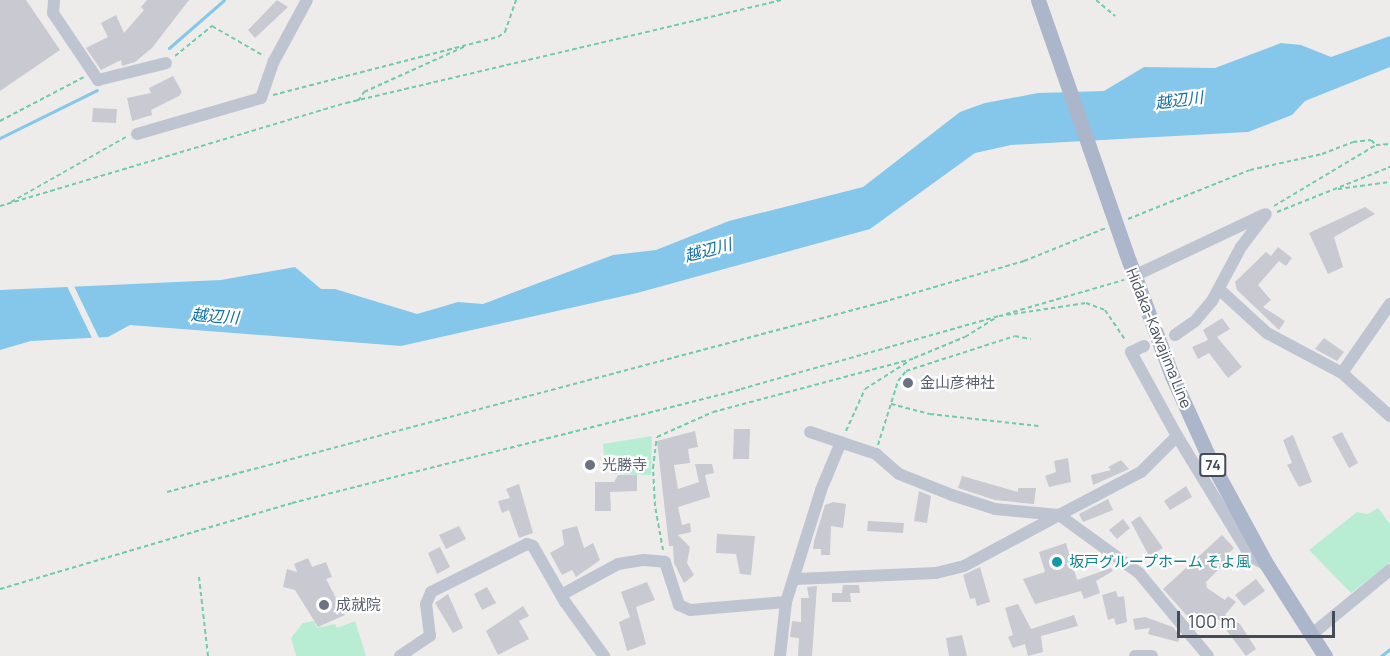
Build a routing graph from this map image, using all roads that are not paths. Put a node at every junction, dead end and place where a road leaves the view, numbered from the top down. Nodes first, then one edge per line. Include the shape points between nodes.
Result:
1 (54, 0) edge
2 (307, 0) edge
3 (1038, 0) edge
4 (166, 63) road end
5 (137, 134) road end
6 (1132, 269) junction
7 (1220, 290) junction
8 (1390, 304) edge
9 (1175, 335) dead end
10 (1144, 346) dead end
11 (1342, 373) junction
12 (1390, 416) edge
13 (810, 432) dead end
14 (1177, 436) junction
15 (842, 442) junction
16 (1059, 515) junction
17 (1267, 565) junction
18 (1390, 570) edge
19 (796, 579) junction
20 (561, 595) junction
21 (786, 602) junction
22 (1311, 635) junction
23 (400, 656) edge
24 (604, 656) edge
25 (780, 656) edge
26 (1135, 656) edge
27 (1152, 656) edge
28 (1208, 656) edge
29 (1325, 656) edge

1 - 4 street via 53,13 98,80
2 - 5 street via 274,61 261,98
3 - 6 main road, Hidaka-Kawajima Line / 74, bridge
6 - 7 street via 1266,214 1241,247
6 - 17 main road, Hidaka-Kawajima Line / 74 via 1172,376 1211,462
7 - 9 street via 1195,321
7 - 11 street via 1267,333
8 - 11 street
10 - 14 street via 1131,352
11 - 12 street
13 - 15 street
14 - 16 street via 1141,472
14 - 17 street via 1251,557
15 - 16 street via 876,454 899,474 952,495 994,509
15 - 19 street via 821,490
16 - 19 street via 964,566 936,573
16 - 28 street via 1139,573
17 - 22 main road, Hidaka-Kawajima Line / 74
18 - 22 street
19 - 21 street
20 - 21 street via 626,561 665,562 679,605 690,610
20 - 23 street via 533,546 527,544 431,592 426,604 429,636
20 - 24 street
21 - 25 street
22 - 29 main road, Hidaka-Kawajima Line / 74
26 - 27 street

